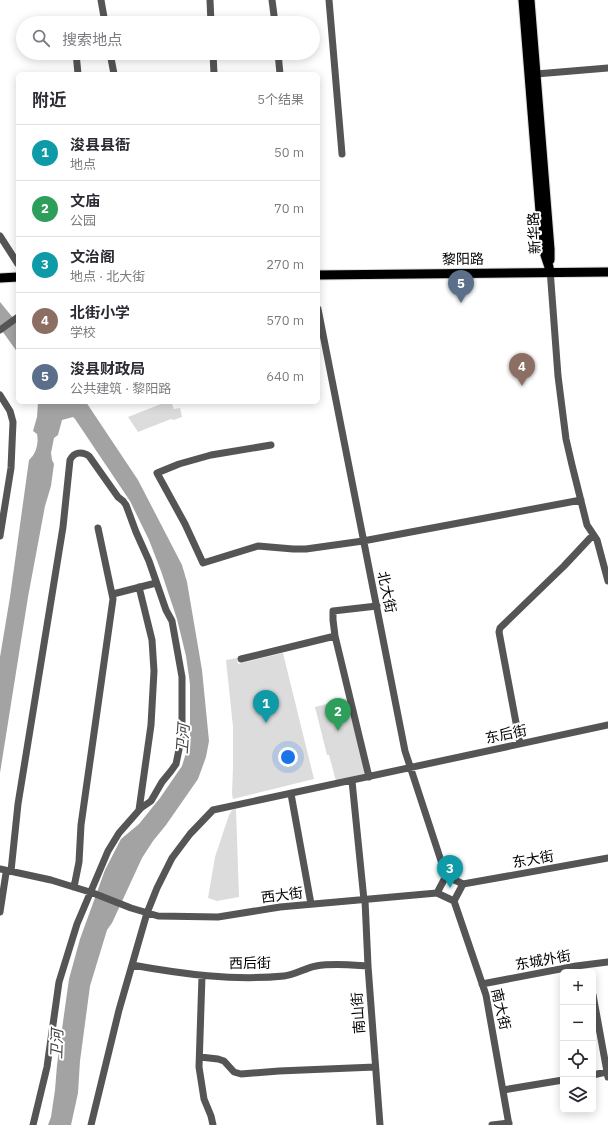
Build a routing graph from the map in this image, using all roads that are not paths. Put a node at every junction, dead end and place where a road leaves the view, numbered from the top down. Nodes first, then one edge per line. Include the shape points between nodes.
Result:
1 (101, 0) edge
2 (210, 0) edge
3 (272, 0) edge
4 (330, 0) edge
5 (523, 0) edge
6 (530, 0) edge
7 (104, 16) edge
8 (211, 16) edge
9 (273, 16) edge
10 (77, 60) edge
11 (111, 60) edge
12 (213, 60) edge
13 (279, 60) edge
14 (608, 68) edge
15 (78, 72) edge
16 (114, 72) edge
17 (214, 72) edge
18 (280, 72) edge
19 (536, 74) junction
20 (342, 154) dead end
21 (0, 236) edge
22 (608, 267) edge
23 (16, 268) edge
24 (320, 269) edge
25 (550, 270) junction
26 (0, 272) edge
27 (16, 272) edge
28 (608, 272) edge
29 (16, 273) edge
30 (320, 275) edge
31 (0, 278) edge
32 (16, 318) edge
33 (0, 330) edge
34 (320, 331) edge
35 (0, 395) edge
36 (271, 445) dead end
37 (581, 500) junction
38 (98, 528) dead end
39 (593, 535) junction
40 (0, 536) edge
41 (363, 541) junction
42 (608, 581) edge
43 (156, 582) junction
44 (139, 587) junction
45 (113, 594) junction
46 (377, 606) junction
47 (335, 636) junction
48 (241, 659) dead end
49 (608, 725) edge
50 (520, 744) junction
51 (410, 768) junction
52 (369, 777) junction
53 (352, 781) junction
54 (291, 794) junction
55 (139, 810) junction
56 (608, 858) edge
57 (6, 871) edge
58 (446, 876) junction
59 (463, 884) junction
60 (74, 887) junction
61 (91, 893) junction
62 (437, 893) junction
63 (364, 900) junction
64 (454, 901) junction
65 (311, 904) junction
66 (0, 912) edge
67 (147, 914) junction
68 (608, 962) edge
69 (132, 965) junction
70 (368, 966) junction
71 (588, 968) edge
72 (202, 976) junction
73 (482, 984) junction
74 (595, 1005) edge
75 (200, 1057) junction
76 (375, 1067) junction
77 (596, 1075) edge
78 (607, 1075) edge
79 (560, 1080) edge
80 (503, 1090) junction
81 (509, 1124) edge
82 (33, 1125) edge
83 (91, 1125) edge
84 (213, 1125) edge
85 (380, 1125) edge
86 (492, 1125) edge

1 - 7 street
2 - 8 street
3 - 9 street
4 - 20 street
5 - 25 main road, 新华路 via 543,249
6 - 19 main road, 新华路
10 - 15 street
11 - 16 street
12 - 17 street
13 - 18 street
14 - 19 street
19 - 25 main road, 新华路
21 - 23 street
22 - 25 main road, 黎阳路
24 - 25 main road, 黎阳路
25 - 28 main road, 黎阳路
25 - 30 main road, 黎阳路
25 - 37 street via 564,426
26 - 27 main road
29 - 31 main road
32 - 33 street
34 - 41 street, 北大街
35 - 40 street via 10,411 13,422 11,468
36 - 41 street via 211,455 157,473 203,563 258,546 306,549
37 - 39 street via 587,525
37 - 41 street
38 - 45 street
39 - 42 street via 597,540
39 - 50 street via 500,628
41 - 46 street, 北大街
43 - 44 street
43 - 55 street via 172,621 177,643 182,677 182,735 176,764 151,801
43 - 57 street via 123,500 118,497 90,456 78,453 70,460 63,527
44 - 45 street
44 - 55 street via 152,640 154,671 151,725
45 - 60 street
46 - 47 street via 333,611
46 - 51 street, 北大街
47 - 48 street
47 - 52 street
49 - 50 street, 东后街
50 - 51 street, 东后街
51 - 52 street, 东后街
51 - 58 street, 北大街
52 - 53 street, 东后街
53 - 54 street, 东后街
53 - 63 street, 南山街
54 - 65 street
54 - 67 street, 东后街 via 213,810 208,814 172,858
55 - 61 street via 119,833 108,851
56 - 59 street, 东大街
57 - 60 street, 西大街
57 - 66 street
58 - 59 street
58 - 62 street
59 - 64 street
60 - 61 street, 西大街
61 - 67 street, 西大街
61 - 82 street via 77,924 59,982 47,1067
62 - 63 street, 西大街
62 - 64 street
63 - 65 street, 西大街
63 - 70 street, 南山街
64 - 73 street, 南大街
65 - 67 street, 西大街 via 218,917
67 - 69 street, 东后街
68 - 71 street, 东城外街
69 - 72 street, 西后街
69 - 83 street, 东后街
70 - 72 street, 西后街 via 329,964 285,976
70 - 76 street, 南山街
71 - 73 street, 东城外街
72 - 75 street
73 - 80 street, 南大街
74 - 78 street
75 - 76 street via 224,1061 234,1072 241,1074
75 - 84 street via 204,1098
76 - 85 street, 南山街
77 - 78 street
79 - 80 street
80 - 81 street, 南大街
81 - 86 street

